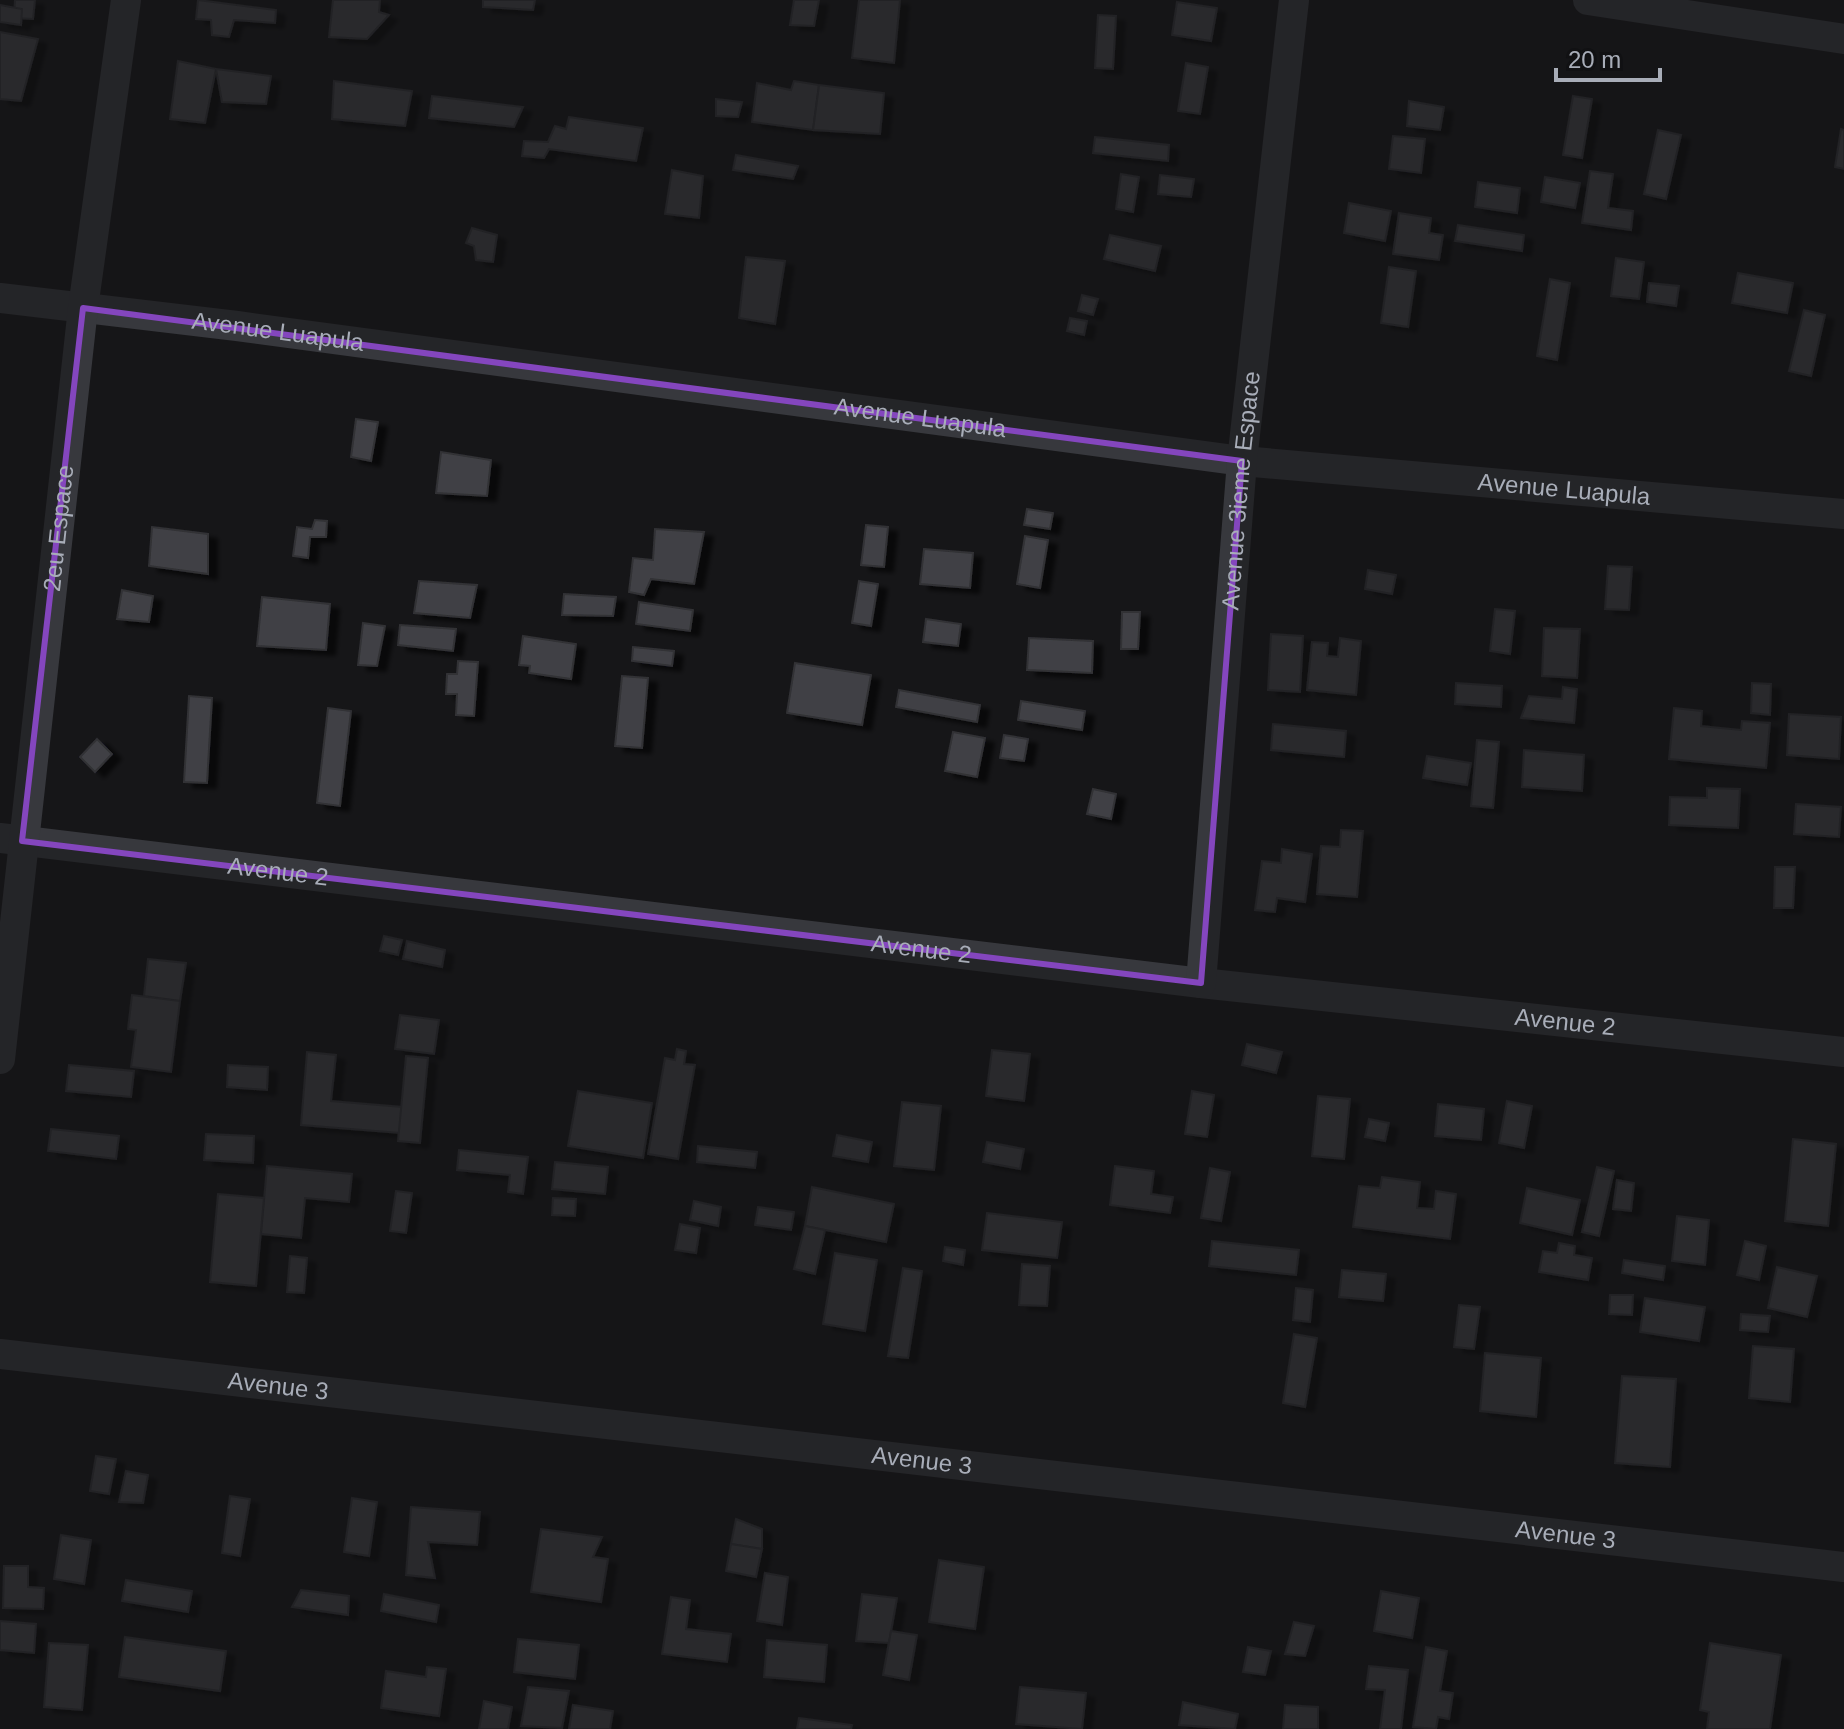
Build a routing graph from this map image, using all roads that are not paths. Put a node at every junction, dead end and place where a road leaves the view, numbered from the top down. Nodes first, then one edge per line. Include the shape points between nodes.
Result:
1 (126, 0) edge
2 (1294, 0) edge
3 (1588, 0) edge
4 (1844, 39) edge
5 (0, 298) edge
6 (83, 308) junction
7 (1242, 461) junction
8 (1844, 514) edge
9 (11, 840) edge
10 (1201, 983) junction
11 (1844, 1052) edge
12 (0, 1059) edge
13 (0, 1354) edge
14 (1844, 1567) edge

1 - 6 street, 2eu Espace
2 - 7 street, Avenue 3ieme Espace
3 - 4 street
5 - 6 street, Avenue Luapula
6 - 7 street, Avenue Luapula
6 - 9 street, 2eu Espace
7 - 8 street, Avenue Luapula
7 - 10 street, Avenue 3ieme Espace
9 - 10 street, Avenue 2
9 - 12 street, 2eu Espace
10 - 11 street, Avenue 2
13 - 14 street, Avenue 3

